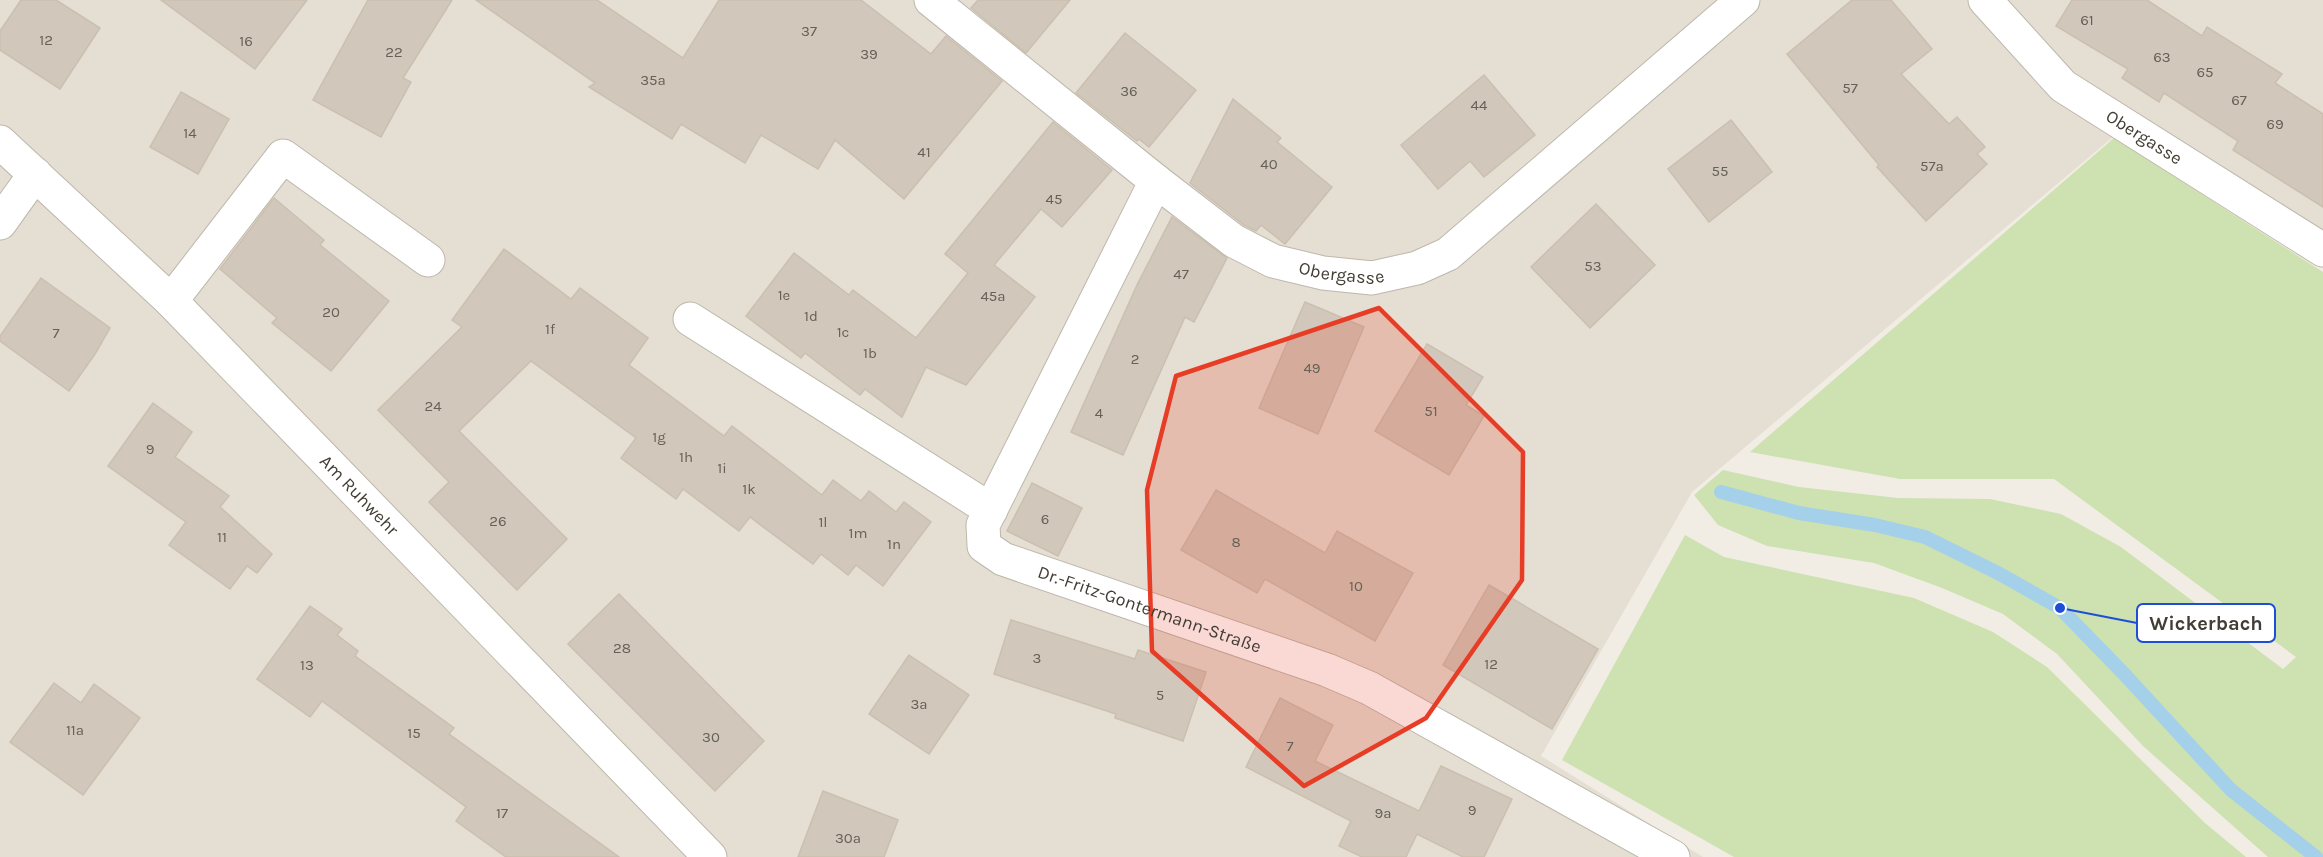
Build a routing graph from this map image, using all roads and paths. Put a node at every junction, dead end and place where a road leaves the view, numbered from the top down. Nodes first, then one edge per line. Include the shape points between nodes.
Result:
1 (931, 0) edge
2 (1743, 0) edge
3 (1985, 0) edge
4 (0, 142) edge
5 (35, 174) junction
6 (1156, 181) junction
7 (0, 223) edge
8 (2323, 250) edge
9 (428, 260) dead end
10 (171, 301) junction
11 (690, 319) dead end
12 (991, 510) junction
13 (710, 857) edge
14 (1673, 857) edge

1 - 6 street, Obergasse
2 - 6 street, Obergasse via 1448,255 1417,268 1372,278 1323,273 1273,261 1234,241
3 - 8 street, Obergasse via 2063,86
4 - 5 street, Am Ruhwehr
5 - 7 street
5 - 10 street, Am Ruhwehr
6 - 12 street, Dr.-Fritz-Gontermann-Straße
9 - 10 street via 283,156
10 - 13 street, Am Ruhwehr
11 - 12 street
12 - 14 street, Dr.-Fritz-Gontermann-Straße via 983,525 984,546 1003,559 1370,688

